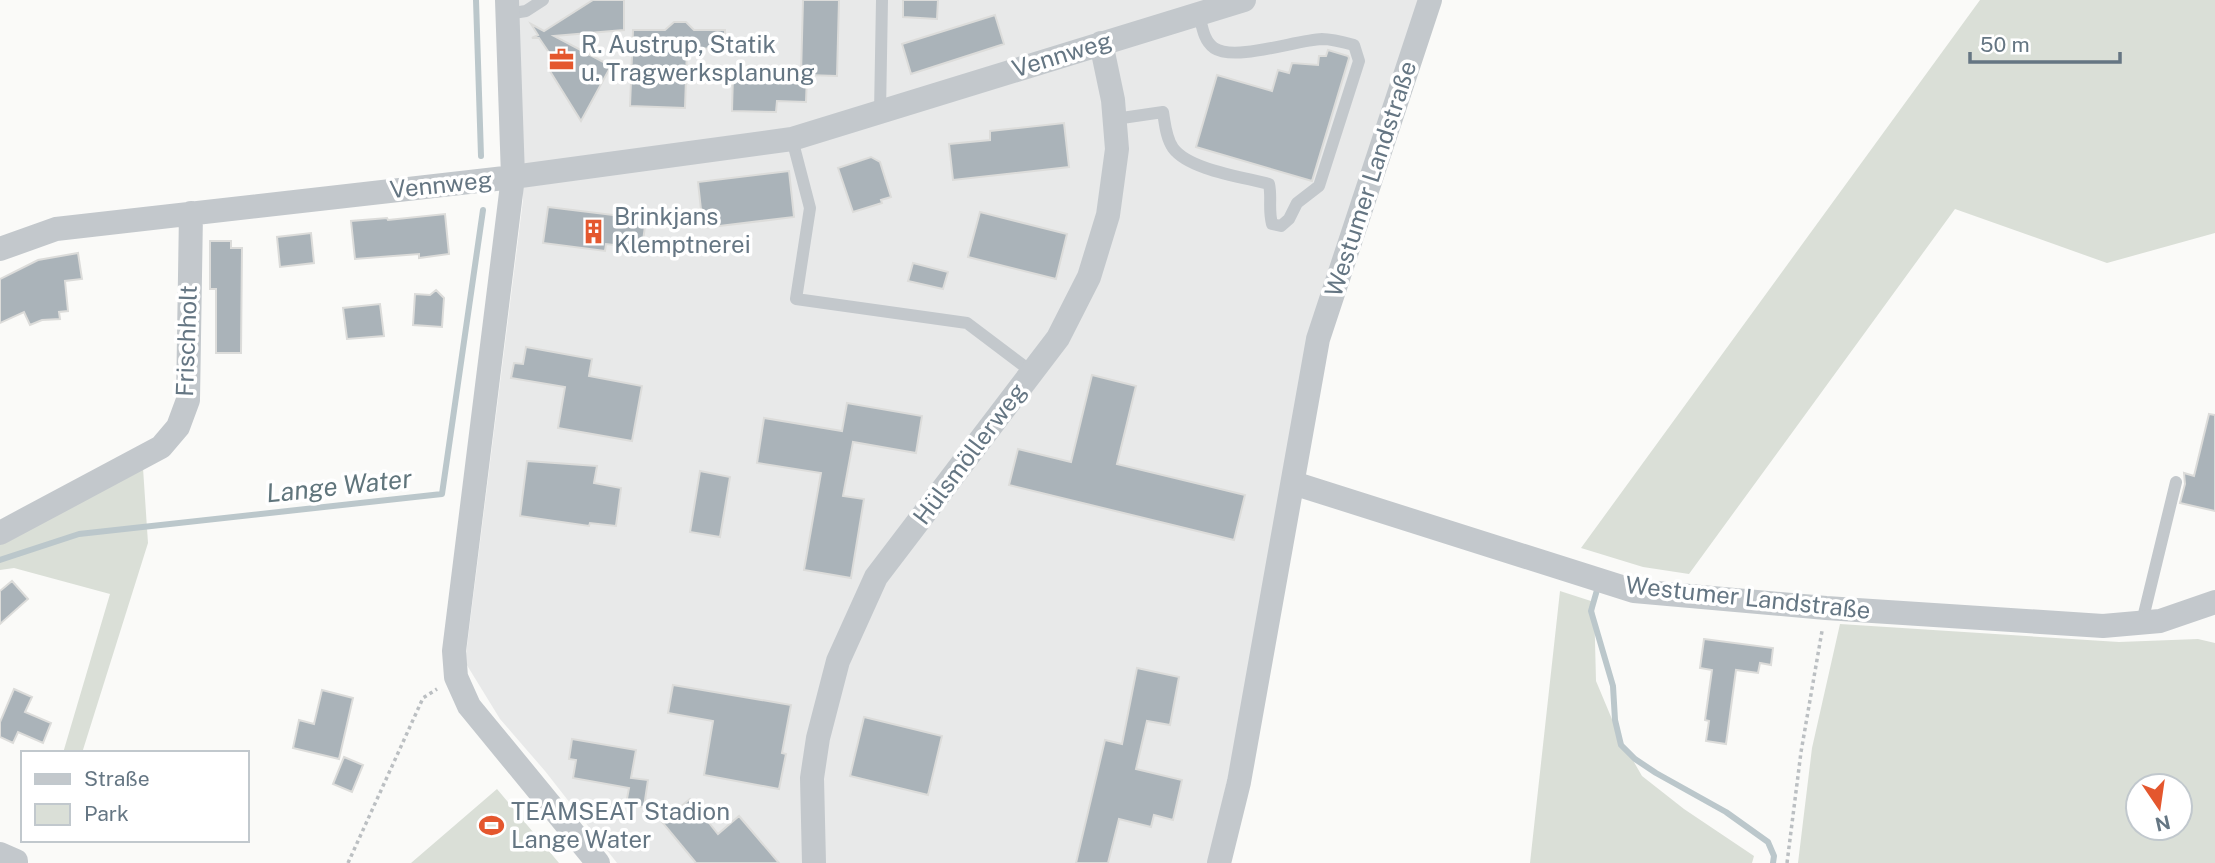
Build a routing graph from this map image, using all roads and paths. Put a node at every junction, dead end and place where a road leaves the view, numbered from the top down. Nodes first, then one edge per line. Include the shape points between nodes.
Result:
1 (543, 0) edge
2 (882, 0) edge
3 (1244, 0) edge
4 (1430, 0) edge
5 (507, 7) edge
6 (1199, 14) junction
7 (1101, 43) junction
8 (880, 112) junction
9 (1115, 119) junction
10 (792, 139) junction
11 (513, 177) junction
12 (191, 214) junction
13 (0, 249) edge
14 (1032, 372) junction
15 (2176, 482) dead end
16 (1293, 483) junction
17 (0, 533) edge
18 (2215, 602) edge
19 (1826, 608) junction
20 (2142, 622) junction
21 (456, 677) junction
22 (0, 854) edge
23 (16, 863) edge
24 (348, 863) edge
25 (598, 863) edge
26 (814, 863) edge
27 (1219, 863) edge
28 (1787, 863) edge

1 - 5 lane via 526,11
2 - 8 lane
3 - 6 street, Vennweg
4 - 16 street, Westumer Landstraße via 1318,339
5 - 11 street
6 - 7 street, Vennweg
6 - 9 lane via 1205,37 1214,48 1229,53 1322,39 1354,45 1359,61 1319,187 1297,203 1281,226 1272,224 1269,184 1187,162 1173,148 1163,112
7 - 8 street, Vennweg
7 - 9 street, Hülsmöllerweg
8 - 10 street, Vennweg
9 - 14 street, Hülsmöllerweg via 1117,149 1108,215 1089,278 1058,338
10 - 11 street, Vennweg
10 - 14 lane via 810,208 796,299 967,323
11 - 12 street, Vennweg
11 - 21 street via 454,651
12 - 13 street, Vennweg via 56,229
12 - 17 street, Frischholt via 188,400 178,427 161,447
14 - 26 street, Hülsmöllerweg via 876,577 838,661 812,778
15 - 20 lane
16 - 19 street, Westumer Landstraße via 1634,591
16 - 27 street, Westumer Landstraße via 1239,782
18 - 20 street, Westumer Landstraße via 2160,621
19 - 20 street, Westumer Landstraße via 2103,625
19 - 28 path
21 - 24 path via 423,698
21 - 25 street via 469,706
22 - 23 street

